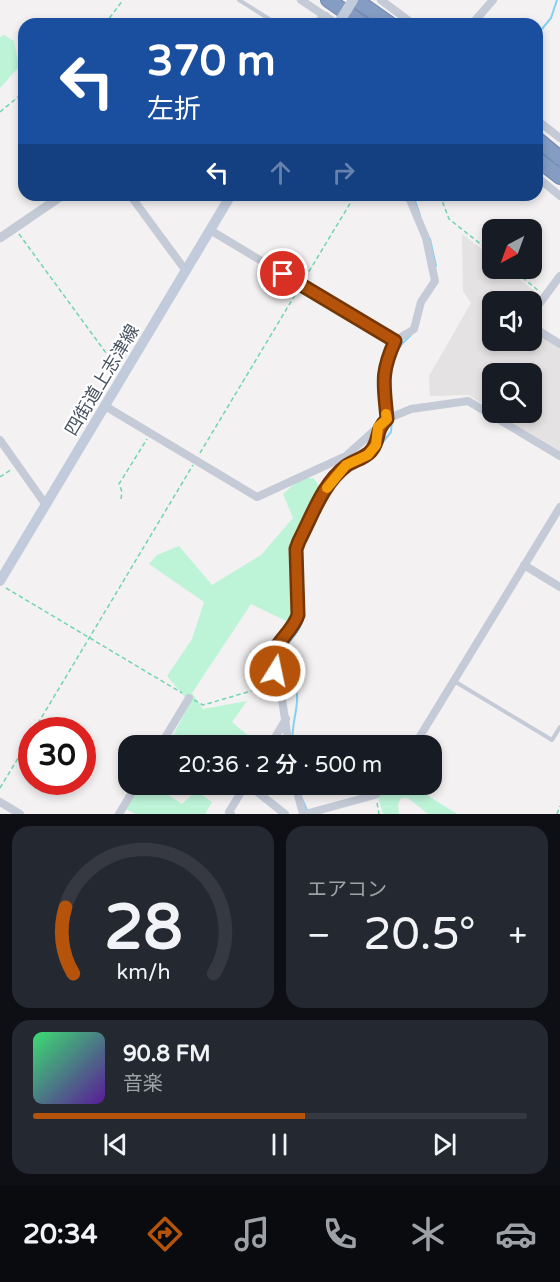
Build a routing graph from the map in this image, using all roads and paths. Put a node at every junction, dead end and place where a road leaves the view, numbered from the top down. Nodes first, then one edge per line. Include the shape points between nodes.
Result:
1 (123, 0) edge
2 (239, 0) edge
3 (301, 0) edge
4 (328, 0) edge
5 (355, 0) edge
6 (381, 0) edge
7 (493, 0) edge
8 (326, 16) junction
9 (110, 18) edge
10 (268, 18) edge
11 (323, 18) edge
12 (329, 18) edge
13 (342, 18) edge
14 (354, 18) edge
15 (381, 18) edge
16 (405, 18) edge
17 (477, 18) edge
18 (18, 97) edge
19 (0, 112) edge
20 (543, 125) edge
21 (560, 138) edge
22 (543, 145) edge
23 (560, 158) edge
24 (543, 164) edge
25 (560, 177) edge
26 (543, 182) edge
27 (560, 196) edge
28 (54, 201) edge
29 (134, 201) edge
30 (227, 201) edge
31 (411, 201) edge
32 (442, 201) edge
33 (15, 228) junction
34 (210, 230) junction
35 (0, 238) edge
36 (482, 245) edge
37 (186, 271) junction
38 (560, 276) edge
39 (524, 279) edge
40 (545, 296) junction
41 (542, 300) edge
42 (542, 333) edge
43 (395, 341) junction
44 (560, 344) edge
45 (123, 376) junction
46 (105, 406) junction
47 (391, 417) junction
48 (378, 427) junction
49 (151, 434) junction
50 (0, 440) edge
51 (560, 456) edge
52 (18, 465) junction
53 (0, 477) edge
54 (121, 499) dead end
55 (46, 505) junction
56 (560, 507) edge
57 (524, 565) junction
58 (0, 583) edge
59 (560, 587) edge
60 (453, 681) junction
61 (278, 684) junction
62 (189, 698) junction
63 (286, 719) junction
64 (560, 727) edge
65 (167, 735) edge
66 (277, 735) edge
67 (288, 735) edge
68 (421, 735) edge
69 (18, 758) edge
70 (0, 788) edge
71 (130, 795) edge
72 (239, 795) edge
73 (260, 795) edge
74 (300, 795) edge
75 (375, 795) joint
76 (0, 802) edge
77 (560, 806) edge
78 (307, 813) edge
79 (20, 814) edge
80 (119, 814) edge
81 (231, 814) edge
82 (285, 814) edge
83 (379, 814) edge
84 (557, 814) edge

1 - 9 path
2 - 10 lane
3 - 8 street
4 - 14 highway
5 - 13 main road, bridge
5 - 15 highway
6 - 16 street
7 - 17 street
8 - 11 street
8 - 12 street
18 - 19 path
20 - 21 street
22 - 23 highway
24 - 25 highway
26 - 27 street
28 - 33 street
29 - 37 street
30 - 34 main road, 四街道上志津線
31 - 43 street via 426,238 435,281 421,302 414,329
32 - 36 path via 449,219
33 - 35 street
33 - 45 path
34 - 37 main road, 四街道上志津線
34 - 43 street
37 - 45 main road, 四街道上志津線
38 - 40 street
39 - 40 path
40 - 41 street
42 - 44 street
43 - 47 street via 383,376
45 - 46 main road, 四街道上志津線
46 - 49 street
46 - 55 main road, 四街道上志津線
47 - 48 street
47 - 51 street via 411,408 468,401
48 - 49 street via 346,456 257,497
48 - 61 street via 376,445 368,455 346,465 328,485 299,541 298,615 274,651
49 - 54 path via 119,483
50 - 52 street
52 - 53 path
52 - 55 street
55 - 58 main road, 四街道上志津線
56 - 57 street
57 - 59 street
57 - 60 street
58 - 62 path
60 - 64 lane via 552,740
60 - 68 street
61 - 62 path via 203,705
61 - 63 street
62 - 65 street
63 - 66 street
63 - 67 street
69 - 70 path
71 - 80 street
72 - 81 street
73 - 82 street
74 - 78 street
75 - 78 street
75 - 83 path
76 - 79 street
77 - 84 path

